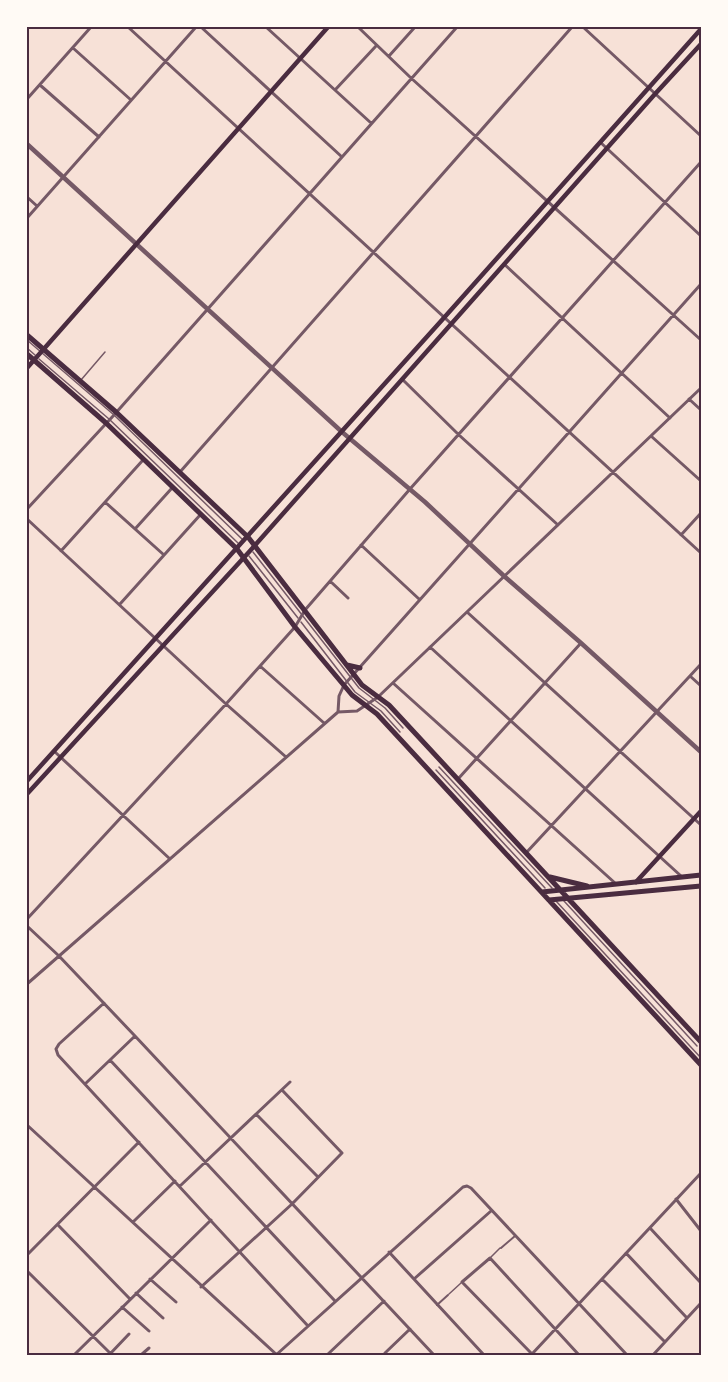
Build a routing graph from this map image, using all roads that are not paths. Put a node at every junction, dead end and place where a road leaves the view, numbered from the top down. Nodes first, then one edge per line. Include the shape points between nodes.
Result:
1 (92, 27) edge
2 (128, 27) edge
3 (196, 27) edge
4 (201, 27) edge
5 (266, 27) edge
6 (328, 27) edge
7 (358, 27) edge
8 (415, 27) edge
9 (457, 27) edge
10 (572, 27) edge
11 (583, 27) edge
12 (701, 29) edge
13 (701, 44) edge
14 (376, 46) junction
15 (73, 48) junction
16 (389, 56) junction
17 (300, 58) junction
18 (166, 61) junction
19 (411, 78) junction
20 (40, 85) junction
21 (648, 87) junction
22 (335, 90) junction
23 (271, 91) junction
24 (655, 94) junction
25 (27, 99) edge
26 (131, 100) junction
27 (372, 123) junction
28 (238, 128) junction
29 (99, 136) junction
30 (701, 136) edge
31 (476, 137) junction
32 (600, 142) junction
33 (27, 144) edge
34 (607, 148) junction
35 (342, 157) junction
36 (701, 162) edge
37 (64, 177) junction
38 (310, 193) junction
39 (27, 197) edge
40 (548, 202) junction
41 (664, 203) junction
42 (37, 206) junction
43 (554, 207) junction
44 (27, 218) edge
45 (701, 236) edge
46 (137, 243) junction
47 (373, 254) junction
48 (613, 260) junction
49 (504, 264) junction
50 (701, 284) edge
51 (208, 308) junction
52 (674, 314) junction
53 (562, 317) junction
54 (444, 319) junction
55 (451, 324) junction
56 (27, 335) edge
57 (27, 340) edge
58 (701, 340) edge
59 (27, 348) edge
60 (43, 351) junction
61 (105, 352) dead end
62 (27, 354) edge
63 (35, 358) junction
64 (273, 367) junction
65 (27, 368) edge
66 (622, 372) junction
67 (509, 377) junction
68 (402, 379) junction
69 (80, 381) junction
70 (701, 388) edge
71 (689, 399) junction
72 (701, 410) edge
73 (115, 413) junction
74 (670, 418) junction
75 (108, 421) junction
76 (569, 431) junction
77 (342, 432) junction
78 (459, 435) junction
79 (650, 436) junction
80 (349, 438) junction
81 (144, 459) junction
82 (180, 472) junction
83 (613, 472) junction
84 (701, 481) edge
85 (173, 487) junction
86 (410, 489) junction
87 (519, 489) junction
88 (105, 502) junction
89 (27, 508) edge
90 (701, 513) edge
91 (201, 514) junction
92 (27, 519) edge
93 (558, 525) junction
94 (135, 529) junction
95 (681, 535) junction
96 (243, 543) junction
97 (470, 544) junction
98 (361, 545) junction
99 (61, 551) junction
100 (249, 551) junction
101 (701, 553) edge
102 (164, 555) junction
103 (504, 576) junction
104 (330, 581) junction
105 (348, 598) dead end
106 (420, 599) junction
107 (120, 604) junction
108 (467, 612) junction
109 (304, 613) junction
110 (299, 620) junction
111 (295, 627) junction
112 (156, 638) junction
113 (581, 643) junction
114 (164, 645) junction
115 (430, 647) junction
116 (345, 664) junction
117 (701, 664) edge
118 (260, 666) junction
119 (360, 668) junction
120 (690, 676) junction
121 (349, 680) junction
122 (393, 683) junction
123 (545, 683) junction
124 (701, 686) edge
125 (376, 699) junction
126 (226, 704) junction
127 (369, 705) junction
128 (338, 712) junction
129 (657, 712) junction
130 (512, 721) junction
131 (324, 723) junction
132 (403, 729) dead end
133 (400, 732) dead end
134 (620, 751) junction
135 (55, 752) junction
136 (701, 752) edge
137 (286, 757) junction
138 (62, 758) junction
139 (477, 758) junction
140 (439, 767) dead end
141 (436, 770) dead end
142 (458, 779) junction
143 (27, 781) edge
144 (586, 788) junction
145 (27, 794) edge
146 (701, 811) edge
147 (124, 815) junction
148 (694, 819) junction
149 (701, 825) edge
150 (552, 826) junction
151 (526, 853) junction
152 (660, 856) junction
153 (170, 860) junction
154 (701, 876) edge
155 (549, 877) junction
156 (683, 877) junction
157 (636, 882) junction
158 (617, 884) junction
159 (701, 885) edge
160 (592, 887) junction
161 (556, 895) junction
162 (27, 919) edge
163 (27, 926) edge
164 (59, 956) junction
165 (27, 984) edge
166 (104, 1003) junction
167 (135, 1036) junction
168 (699, 1044) edge
169 (701, 1058) edge
170 (110, 1060) junction
171 (701, 1065) edge
172 (290, 1082) dead end
173 (85, 1084) junction
174 (282, 1090) junction
175 (256, 1114) junction
176 (27, 1125) edge
177 (231, 1139) junction
178 (139, 1142) junction
179 (205, 1163) junction
180 (701, 1173) edge
181 (318, 1178) junction
182 (175, 1181) junction
183 (180, 1186) junction
184 (96, 1187) junction
185 (676, 1199) junction
186 (292, 1204) junction
187 (491, 1211) junction
188 (211, 1220) junction
189 (133, 1222) junction
190 (58, 1225) junction
191 (650, 1227) junction
192 (266, 1228) junction
193 (701, 1231) edge
194 (515, 1236) junction
195 (501, 1248) joint
196 (240, 1251) junction
197 (388, 1252) junction
198 (626, 1253) junction
199 (27, 1255) edge
200 (171, 1258) junction
201 (490, 1258) junction
202 (27, 1271) edge
203 (362, 1277) junction
204 (150, 1279) junction
205 (414, 1279) junction
206 (602, 1279) junction
207 (462, 1282) junction
208 (701, 1283) edge
209 (201, 1287) junction
210 (136, 1293) junction
211 (448, 1295) joint
212 (130, 1299) junction
213 (335, 1301) junction
214 (384, 1301) junction
215 (176, 1302) dead end
216 (701, 1303) edge
217 (579, 1304) junction
218 (437, 1305) junction
219 (122, 1307) junction
220 (163, 1318) dead end
221 (687, 1318) junction
222 (308, 1326) junction
223 (410, 1329) junction
224 (555, 1330) junction
225 (148, 1331) dead end
226 (129, 1334) dead end
227 (93, 1336) junction
228 (665, 1342) junction
229 (149, 1347) dead end
230 (385, 1353) dead end
231 (111, 1354) edge
232 (532, 1354) edge
233 (74, 1355) edge
234 (141, 1355) edge
235 (276, 1355) edge
236 (327, 1355) edge
237 (434, 1355) edge
238 (484, 1355) edge
239 (579, 1355) edge
240 (627, 1355) edge
241 (653, 1355) edge

1 - 15 street
2 - 18 street
3 - 18 street
4 - 23 street
5 - 17 street
6 - 17 main road
7 - 14 street
8 - 16 street
9 - 19 street
10 - 31 street
11 - 21 street
12 - 21 main road
13 - 24 main road
14 - 16 street
14 - 22 street
15 - 20 street
15 - 26 street
16 - 19 street
17 - 22 street
17 - 23 main road
18 - 26 street
18 - 28 street
19 - 27 street
19 - 31 street
20 - 25 street
20 - 29 street
21 - 24 street
21 - 32 main road
22 - 27 street
23 - 28 main road
23 - 35 street
24 - 30 street
24 - 34 main road
26 - 29 street
27 - 35 street
28 - 38 street
28 - 46 main road
29 - 37 street
31 - 40 street
31 - 47 street
32 - 34 street
32 - 40 main road
33 - 37 street
34 - 41 street
34 - 43 main road
35 - 38 street
36 - 41 street
37 - 42 street
37 - 46 street
38 - 47 street
38 - 51 street
39 - 42 street
40 - 43 street
40 - 54 main road
41 - 45 street
41 - 48 street
42 - 44 street
43 - 48 street
43 - 49 main road
46 - 51 street
46 - 60 main road
47 - 54 street
47 - 64 street
48 - 52 street
48 - 53 street
49 - 53 street
49 - 55 main road
50 - 52 street
51 - 64 street
51 - 73 street
52 - 58 street
52 - 66 street
53 - 66 street
53 - 67 street
54 - 55 street
54 - 77 main road
55 - 67 street
55 - 68 main road
56 - 60 main road
57 - 60 lane
59 - 63 lane
60 - 63 main road
60 - 69 main road
60 - 73 lane
61 - 69 lane
62 - 63 main road
63 - 65 main road
63 - 75 main road
64 - 77 street
64 - 82 street
66 - 74 street
66 - 76 street
67 - 76 street
67 - 78 street
68 - 78 street
68 - 80 main road
69 - 73 main road
70 - 71 street
71 - 72 street
71 - 74 street
73 - 75 street
73 - 82 main road
73 - 96 lane
74 - 79 street
75 - 81 main road
75 - 89 street
75 - 96 lane
76 - 83 street
76 - 87 street
77 - 80 street
77 - 96 main road
78 - 86 street
78 - 87 street
79 - 83 street
79 - 84 street
80 - 86 street
80 - 100 main road
81 - 85 main road
81 - 88 street
82 - 96 main road
83 - 93 street
83 - 95 street
85 - 91 main road
85 - 94 street
86 - 97 street
86 - 98 street
87 - 93 street
87 - 97 street
88 - 94 street
88 - 99 street
90 - 95 street
91 - 96 main road
91 - 102 street
92 - 99 street
93 - 103 street
94 - 102 street
95 - 101 street
96 - 100 main road
96 - 100 main road
96 - 112 main road
97 - 103 street
97 - 106 street
98 - 104 street
98 - 106 street
99 - 107 street
100 - 109 main road
100 - 110 lane
100 - 111 main road
100 - 114 main road
102 - 107 street
103 - 108 street
103 - 113 street
104 - 105 street
104 - 109 street
106 - 119 street
107 - 112 street
108 - 115 street
108 - 123 street
109 - 110 street
109 - 116 main road
109 - 121 lane
110 - 111 street
110 - 121 lane
111 - 118 street
111 - 121 main road
112 - 114 street
112 - 135 main road
113 - 123 street
113 - 129 street
114 - 126 street
114 - 138 main road
115 - 122 street
115 - 130 street
116 - 119 main road
116 - 121 main road
117 - 120 street
118 - 126 street
118 - 131 street
119 - 121 street
120 - 124 street
120 - 129 street
121 - 125 main road via 362,685
121 - 127 main road via 352,695
121 - 128 street via 339,696
122 - 125 street
122 - 139 street
123 - 130 street
123 - 134 street
125 - 127 street
125 - 132 lane
125 - 142 main road via 389,705
126 - 137 street
126 - 147 street
127 - 128 street via 351,713
127 - 133 lane
127 - 161 main road
128 - 131 street
129 - 134 street
129 - 136 street
130 - 139 street
130 - 144 street
131 - 137 street
134 - 144 street
134 - 148 street
135 - 138 street
135 - 143 main road
137 - 153 street
138 - 145 main road
138 - 147 street
139 - 142 street
139 - 150 street
140 - 161 lane
141 - 161 lane
142 - 151 main road
144 - 150 street
144 - 152 street
146 - 148 main road
147 - 153 street
147 - 162 street
148 - 149 street
148 - 152 main road
150 - 151 street
150 - 158 street
151 - 155 main road
152 - 156 street
152 - 157 main road
153 - 164 street
154 - 156 main road
154 - 161 lane
155 - 160 main road
155 - 161 main road
156 - 157 main road
157 - 158 main road
158 - 160 main road
159 - 161 main road
160 - 161 main road
161 - 168 main road
161 - 169 lane
161 - 171 main road
163 - 164 street
164 - 165 street
164 - 166 street
166 - 167 street
166 - 173 street via 56,1049
167 - 170 street
167 - 177 street
170 - 173 street
170 - 179 street
172 - 174 street
173 - 178 street
174 - 175 street
174 - 181 street via 342,1154
175 - 177 street
175 - 181 street
176 - 184 street
177 - 179 street
177 - 186 street
178 - 182 street
178 - 184 street
179 - 183 street
179 - 192 street
180 - 185 street
181 - 186 street
182 - 183 street
182 - 189 street
183 - 188 street
184 - 189 street
184 - 190 street
185 - 191 street
185 - 193 street
186 - 192 street
186 - 203 street
187 - 194 street
187 - 197 street via 467,1186
187 - 205 street
188 - 196 street
188 - 200 street
189 - 200 street
190 - 199 street
190 - 212 street
191 - 198 street
191 - 208 street
192 - 196 street
192 - 213 street
194 - 195 street
194 - 217 street
195 - 201 lane
196 - 209 street
196 - 222 street
197 - 203 street
197 - 205 street
198 - 206 street
198 - 221 street
200 - 204 street
200 - 209 street
201 - 207 street
201 - 224 street
202 - 227 street
203 - 213 street
203 - 214 street
204 - 210 street
204 - 215 street
205 - 218 street
206 - 217 street
206 - 228 street
207 - 211 lane
207 - 232 street
209 - 235 street
210 - 212 street
210 - 220 street
211 - 218 street
212 - 219 street
213 - 222 street
214 - 223 street
214 - 236 street
216 - 221 street
217 - 224 street
217 - 240 street
218 - 238 street
219 - 225 street
219 - 227 street
221 - 228 street
222 - 235 street
223 - 230 street
223 - 237 street
224 - 232 street
224 - 239 street
226 - 231 street
227 - 231 street
227 - 233 street
228 - 241 street
229 - 234 street

